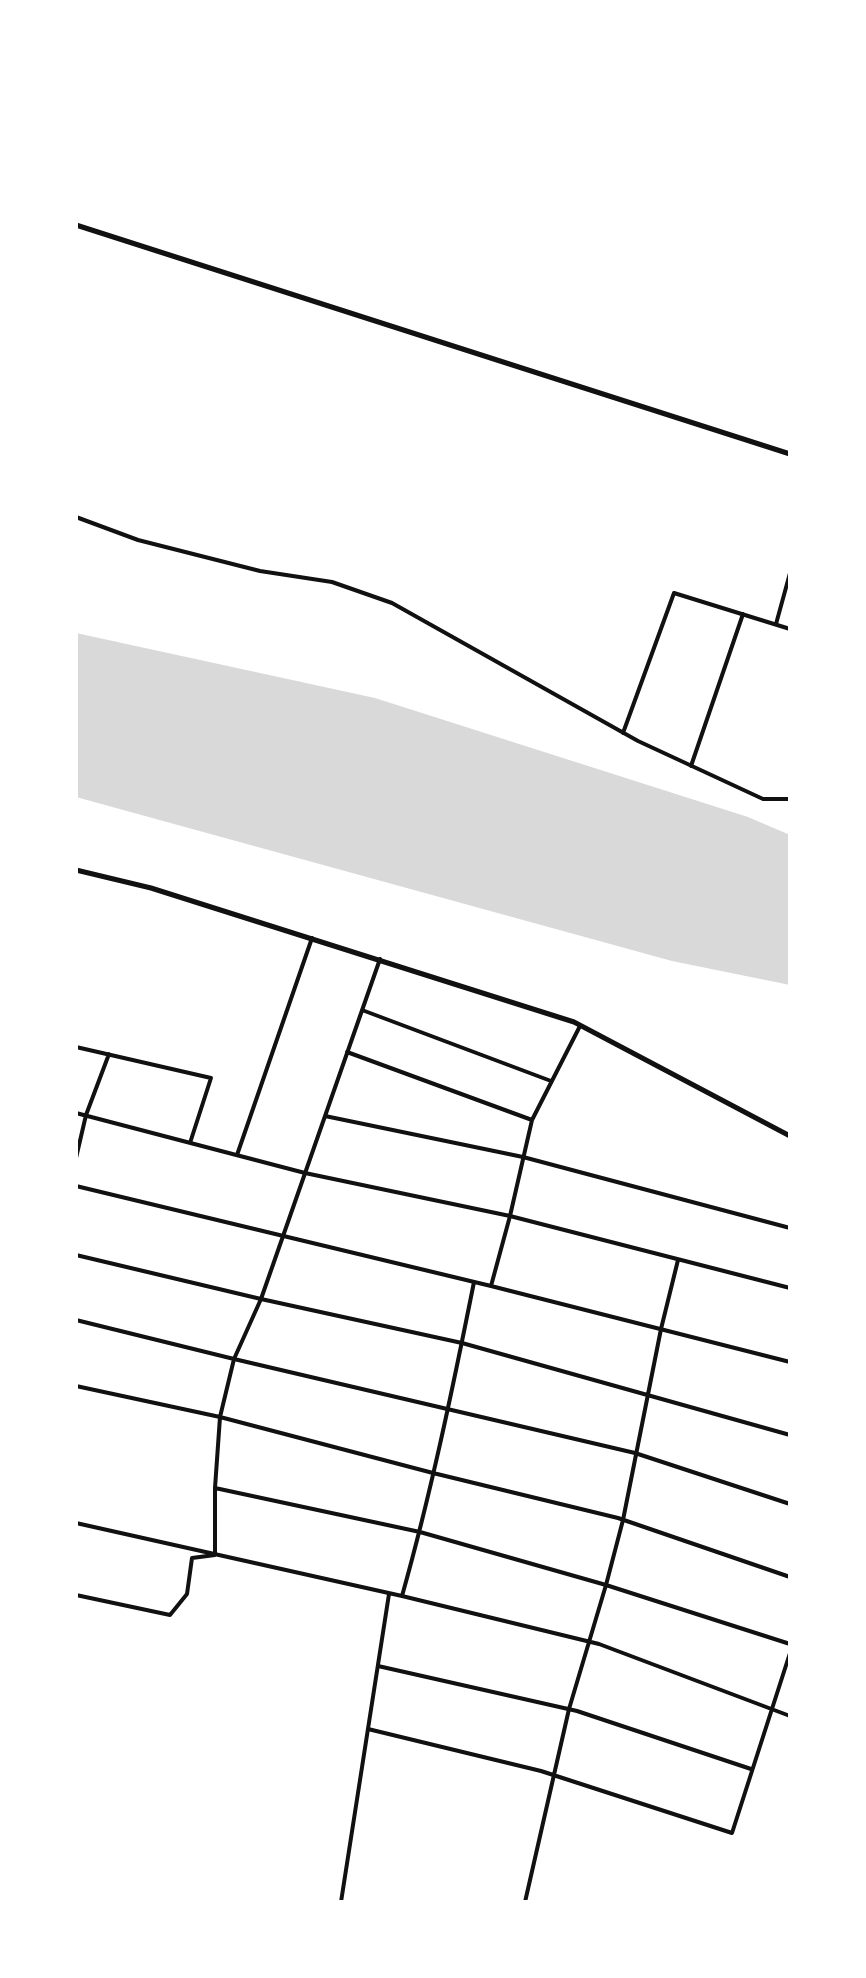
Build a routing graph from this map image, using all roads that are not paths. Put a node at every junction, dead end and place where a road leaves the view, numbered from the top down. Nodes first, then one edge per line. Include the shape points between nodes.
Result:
1 (76, 225) edge
2 (790, 454) edge
3 (76, 517) edge
4 (790, 572) edge
5 (743, 614) junction
6 (776, 624) junction
7 (790, 629) edge
8 (623, 733) junction
9 (691, 766) junction
10 (790, 799) edge
11 (76, 870) edge
12 (312, 938) junction
13 (380, 959) junction
14 (362, 1010) junction
15 (580, 1026) junction
16 (76, 1047) edge
17 (347, 1052) junction
18 (109, 1054) junction
19 (551, 1081) junction
20 (76, 1113) edge
21 (86, 1115) junction
22 (325, 1116) junction
23 (532, 1120) junction
24 (790, 1136) edge
25 (190, 1143) junction
26 (237, 1155) junction
27 (523, 1157) junction
28 (76, 1158) edge
29 (305, 1173) junction
30 (76, 1186) edge
31 (510, 1216) junction
32 (790, 1228) edge
33 (283, 1236) junction
34 (76, 1255) edge
35 (678, 1260) junction
36 (474, 1282) junction
37 (491, 1286) junction
38 (790, 1288) edge
39 (260, 1299) junction
40 (76, 1320) edge
41 (661, 1329) junction
42 (462, 1343) junction
43 (234, 1359) junction
44 (790, 1362) edge
45 (76, 1386) edge
46 (647, 1395) junction
47 (448, 1408) junction
48 (220, 1416) junction
49 (790, 1436) edge
50 (635, 1453) junction
51 (434, 1473) junction
52 (215, 1488) junction
53 (790, 1504) edge
54 (623, 1520) junction
55 (76, 1523) edge
56 (420, 1532) junction
57 (215, 1554) junction
58 (790, 1577) edge
59 (606, 1585) junction
60 (389, 1594) junction
61 (76, 1595) edge
62 (402, 1596) junction
63 (590, 1642) junction
64 (790, 1644) edge
65 (790, 1653) edge
66 (378, 1666) junction
67 (569, 1709) junction
68 (771, 1710) junction
69 (790, 1716) edge
70 (368, 1729) junction
71 (751, 1770) junction
72 (554, 1775) junction
73 (341, 1902) edge
74 (525, 1902) edge

1 - 2 street
3 - 8 street via 138,540 260,572 332,582 392,603
4 - 6 street
5 - 6 street
5 - 8 street via 674,593
5 - 9 street
6 - 7 street
8 - 9 street
9 - 10 street via 763,799
11 - 12 street via 150,888
12 - 13 street
12 - 26 street
13 - 14 street
13 - 15 street
14 - 17 street
14 - 19 street
15 - 19 street
15 - 24 street
16 - 18 street
17 - 22 street
17 - 23 street
18 - 21 street
18 - 25 street via 211,1078
19 - 23 street
20 - 21 street
21 - 25 street
21 - 28 street
22 - 27 street
22 - 29 street
23 - 27 street
25 - 26 street
26 - 29 street
27 - 31 street
27 - 32 street
29 - 31 street
29 - 33 street
30 - 33 street
31 - 35 street
31 - 37 street
33 - 36 street
33 - 39 street
34 - 39 street
35 - 38 street
35 - 41 street
36 - 37 street
36 - 42 street
37 - 41 street
39 - 42 street
39 - 43 street
40 - 43 street
41 - 44 street
41 - 46 street
42 - 46 street
42 - 47 street
43 - 47 street
43 - 48 street
45 - 48 street
46 - 49 street
46 - 50 street
47 - 50 street
47 - 51 street
48 - 51 street
48 - 52 street
50 - 53 street
50 - 54 street
51 - 54 street
51 - 56 street
52 - 56 street
52 - 57 street
54 - 58 street
54 - 59 street
55 - 57 street
56 - 59 street
56 - 62 street
57 - 60 street
57 - 61 street via 192,1558 186,1594 170,1615
59 - 63 street
59 - 64 street
60 - 62 street
60 - 66 street
62 - 63 street
63 - 67 street
63 - 68 street
65 - 68 street
66 - 67 street
66 - 70 street
67 - 71 street
67 - 72 street
68 - 69 street
68 - 71 street
70 - 72 street
70 - 73 street
71 - 72 street via 732,1833
72 - 74 street

